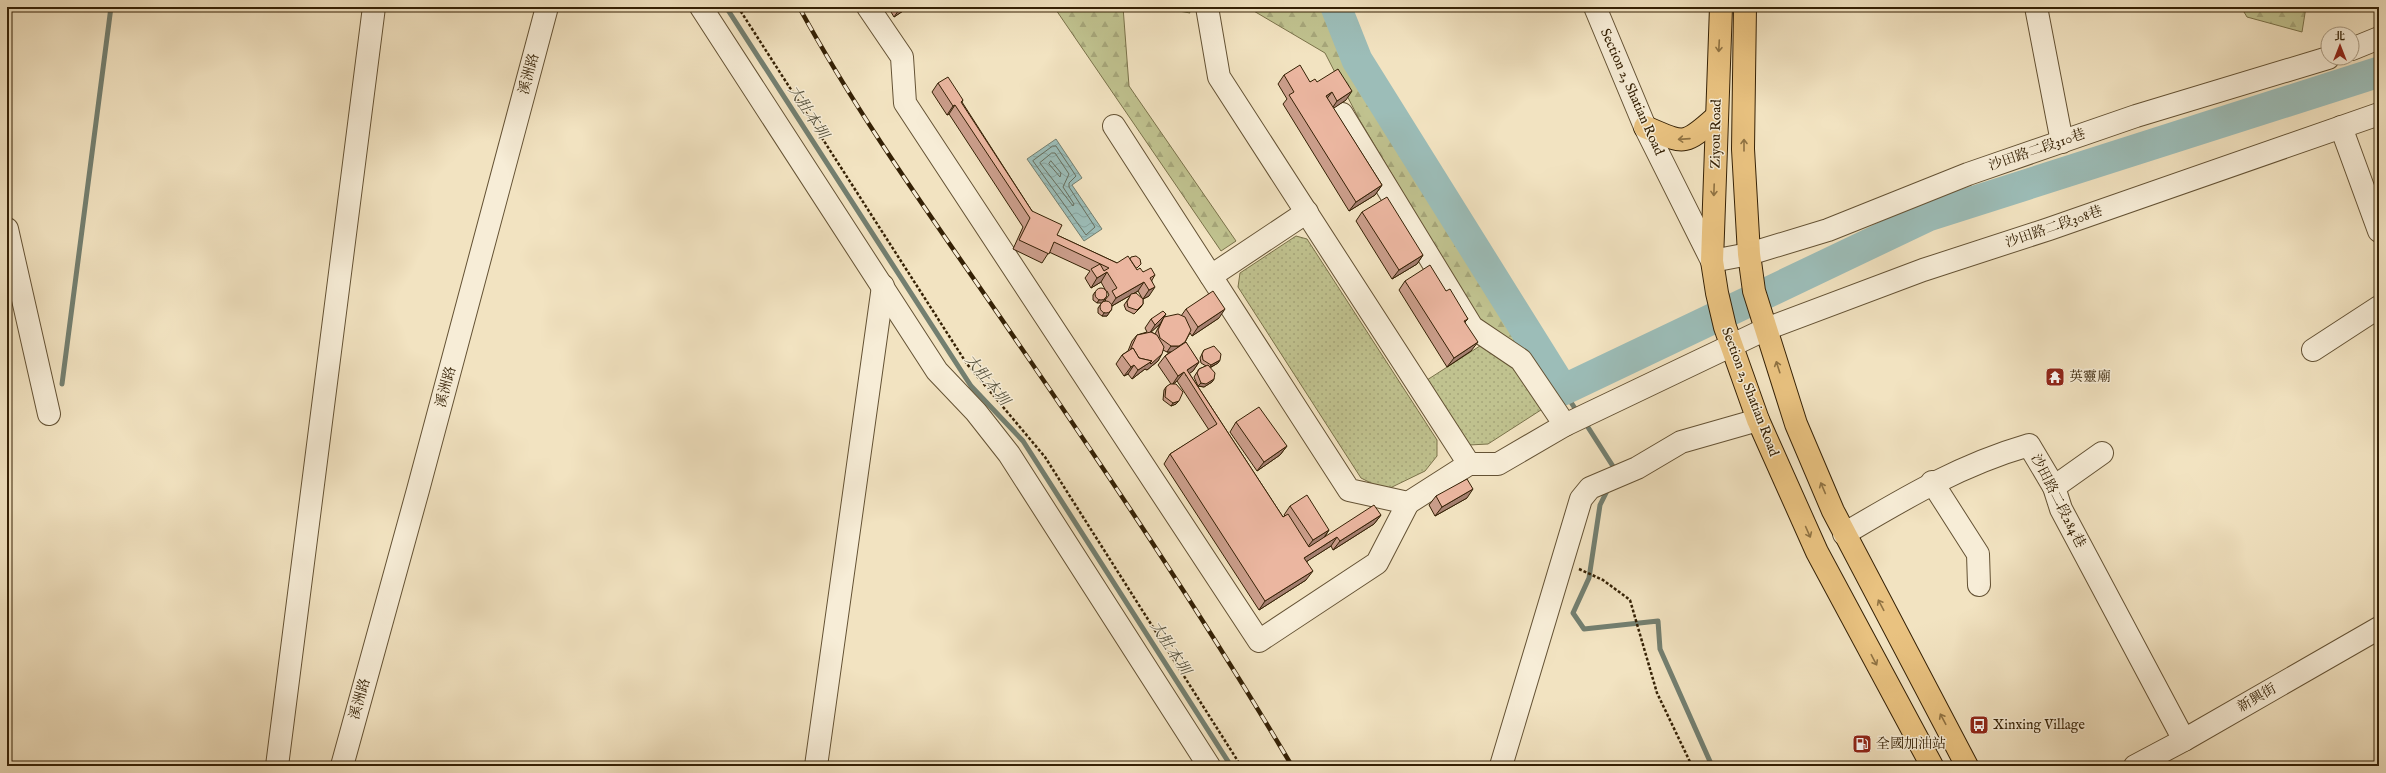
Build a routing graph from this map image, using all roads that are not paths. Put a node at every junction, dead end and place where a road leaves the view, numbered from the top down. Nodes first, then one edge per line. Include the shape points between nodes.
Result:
1 (374, 7) edge
2 (547, 7) edge
3 (701, 7) edge
4 (868, 7) edge
5 (1206, 7) edge
6 (1595, 7) edge
7 (1721, 7) edge
8 (1745, 7) edge
9 (2036, 7) edge
10 (2379, 38) edge
11 (2360, 46) edge
12 (2320, 60) edge
13 (1342, 114) dead end
14 (2379, 114) edge
15 (1715, 118) junction
16 (1114, 126) dead end
17 (1645, 127) junction
18 (2342, 127) junction
19 (2062, 142) junction
20 (1307, 212) junction
21 (7, 229) edge
22 (2379, 231) edge
23 (1749, 254) junction
24 (1712, 261) junction
25 (1211, 276) junction
26 (883, 286) junction
27 (2379, 307) edge
28 (1760, 310) junction
29 (1729, 336) junction
30 (2313, 350) dead end
31 (49, 414) dead end
32 (1758, 420) junction
33 (1569, 423) junction
34 (2102, 453) dead end
35 (1469, 464) junction
36 (1932, 482) junction
37 (2054, 487) junction
38 (1408, 503) junction
39 (1844, 534) junction
40 (1979, 585) dead end
41 (2379, 628) edge
42 (2184, 740) junction
43 (2167, 759) edge
44 (277, 766) edge
45 (342, 766) edge
46 (816, 766) edge
47 (1208, 766) edge
48 (1501, 766) edge
49 (1932, 766) edge
50 (1967, 766) edge
51 (2135, 766) edge

1 - 44 street
2 - 45 street, 溪洲路
3 - 26 street
4 - 38 street via 902,57 905,103 1259,641 1378,563
5 - 20 street via 1219,77
6 - 17 street, Section 2, Shatian Road
7 -> 15 main road, Ziyou Road
23 -> 8 main road, Ziyou Road via 1744,149
9 - 19 street
10 - 11 street
12 - 19 street, 沙田路二段310巷 via 2136,116
13 - 33 street via 1472,327 1521,360
14 - 18 street, 沙田路二段308巷
15 -> 17 main road via 1692,138 1677,140
15 -> 24 main road, Ziyou Road
16 - 25 street
17 - 24 street, Section 2, Shatian Road
18 - 22 street
18 - 28 street, 沙田路二段308巷 via 1924,270
19 - 23 street, 沙田路二段310巷 via 1968,174 1828,230
20 - 25 street
20 - 35 street
21 - 31 street
23 - 24 street, 沙田路二段310巷
23 - 28 main road
24 - 29 main road, Section 2, Shatian Road via 1717,293
25 - 38 street via 1349,490
26 - 46 street
26 - 47 street via 937,371 976,412 1009,454
27 - 30 street
28 - 29 street, 沙田路二段308巷
39 -> 28 main road via 1796,424
29 - 32 main road, Section 2, Shatian Road
29 - 33 street, 沙田路二段308巷
32 - 48 street via 1681,442 1637,468 1590,488 1581,499
32 -> 49 main road, Section 2, Shatian Road via 1817,552
33 - 35 street, 沙田路二段308巷 via 1498,464
34 - 37 street
35 - 38 street
36 - 37 street, 沙田路二段284巷 via 2007,451 2029,445
36 - 39 street, 沙田路二段284巷
36 - 40 street via 1978,554
37 - 42 street, 沙田路二段284巷 via 2061,509
50 -> 39 main road
41 - 42 street, 新興街
42 - 43 street, 新興街
43 - 51 street, 新興街

